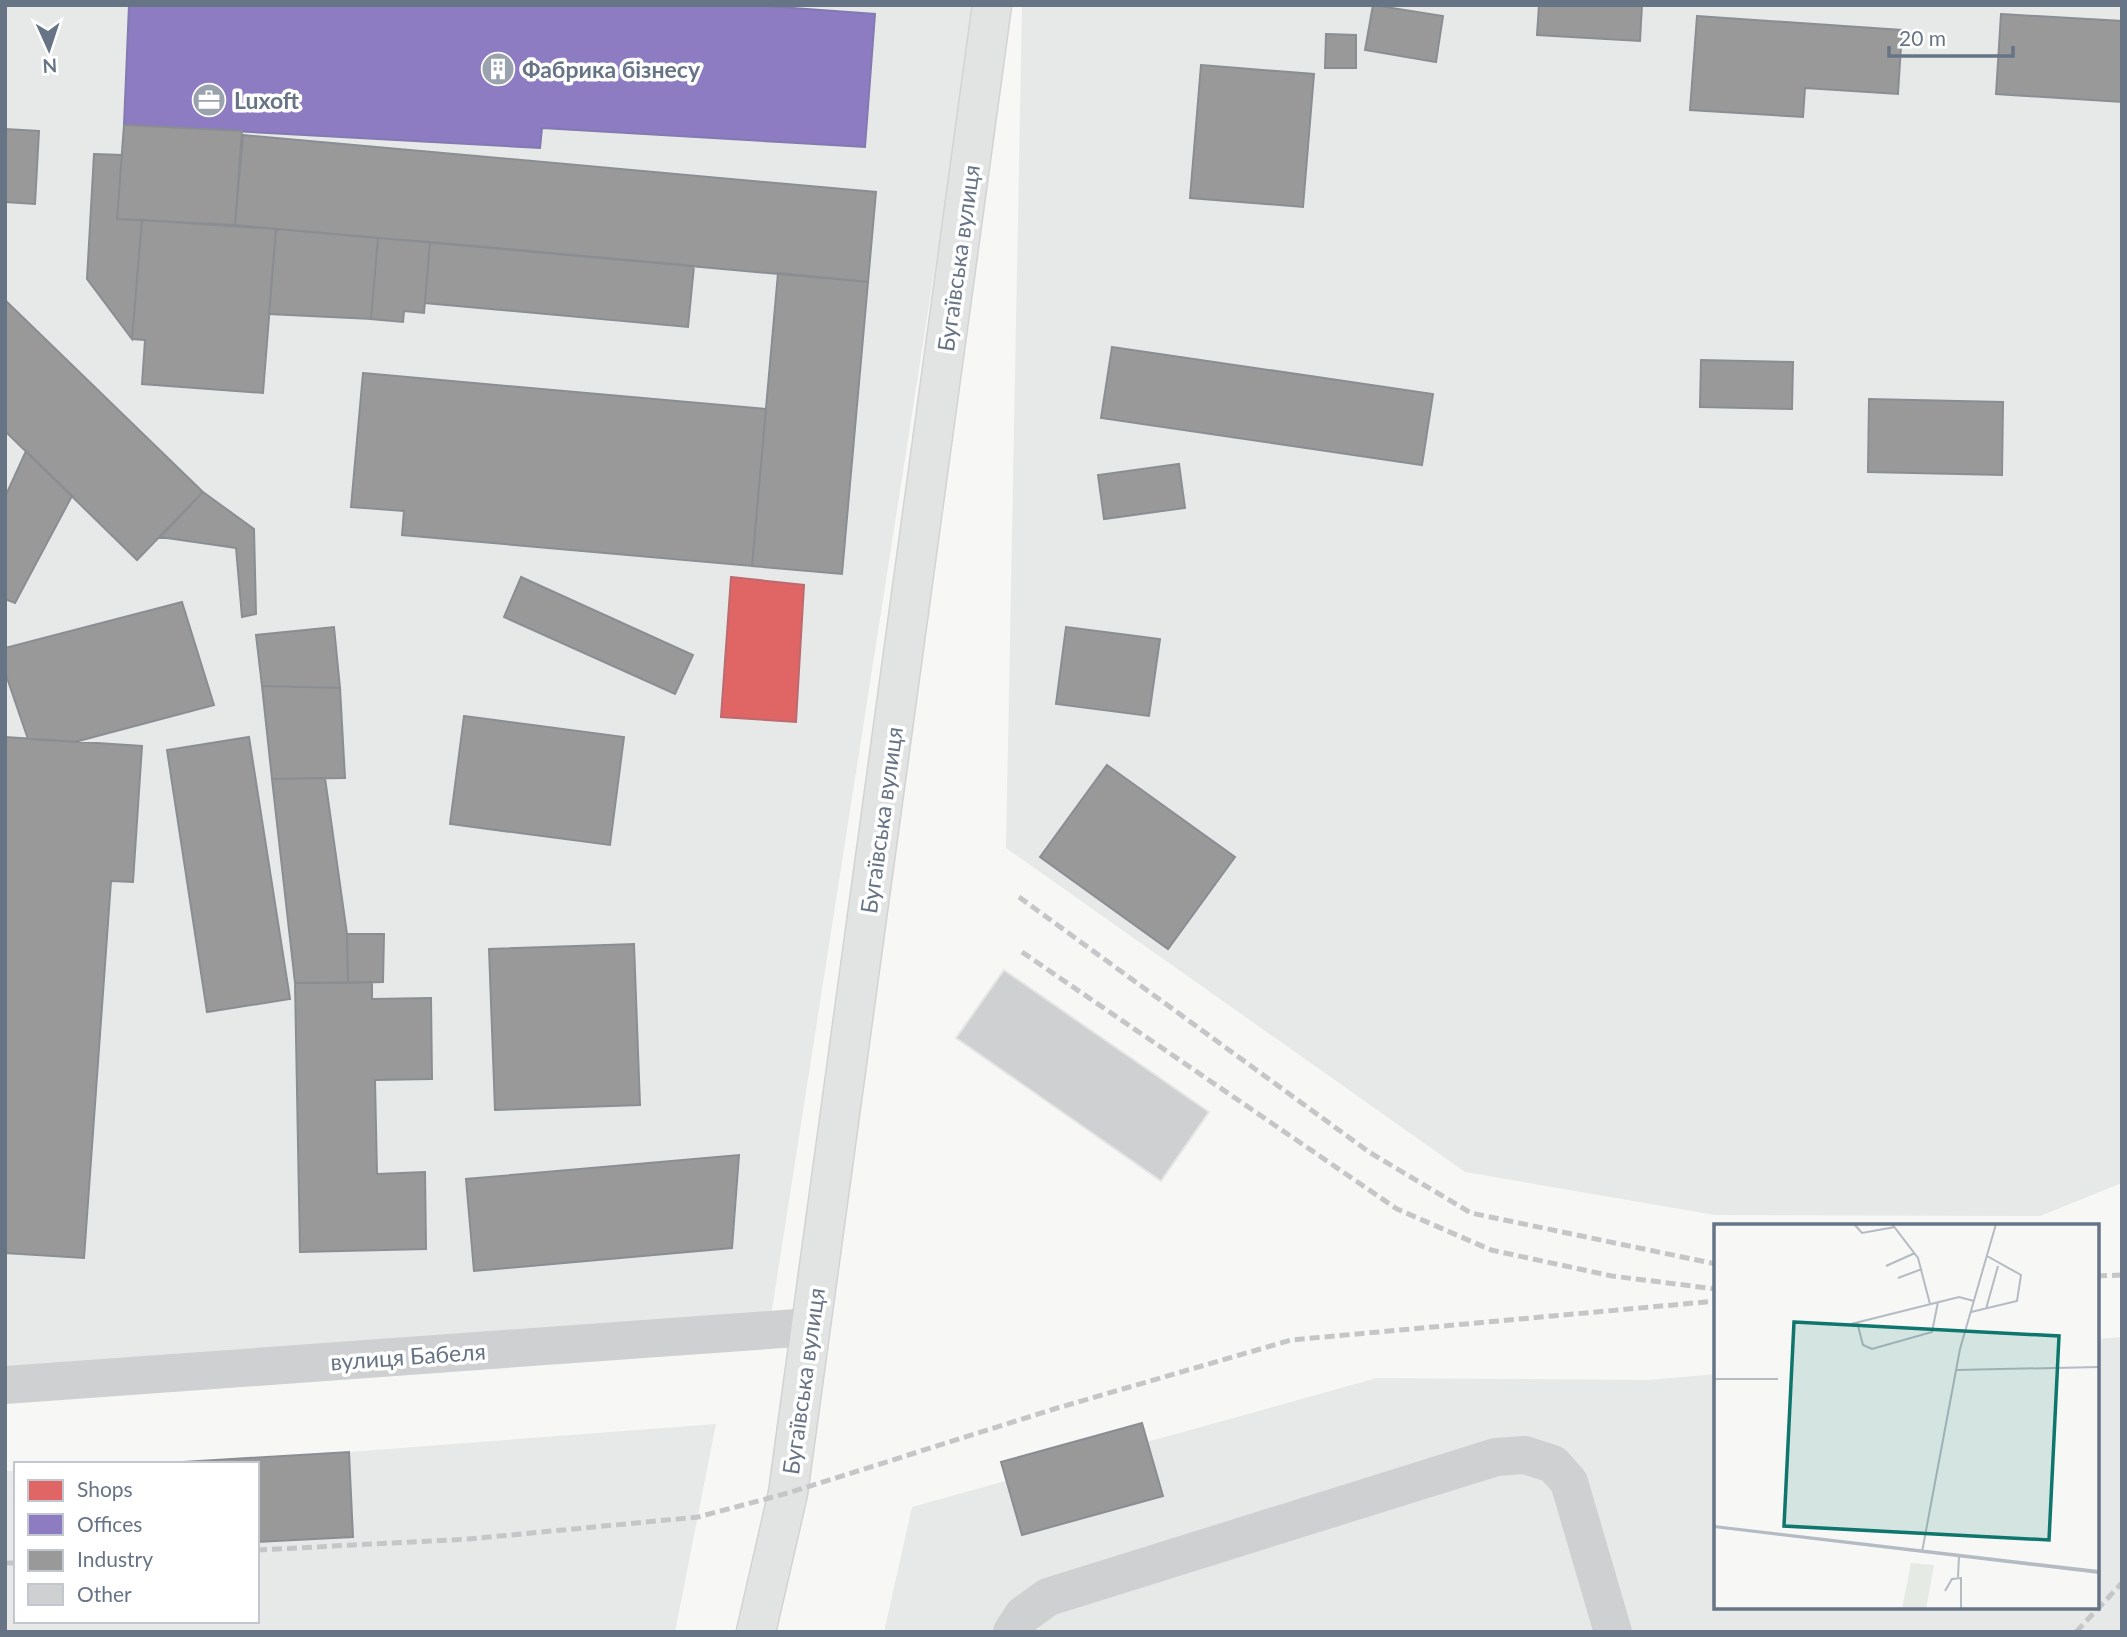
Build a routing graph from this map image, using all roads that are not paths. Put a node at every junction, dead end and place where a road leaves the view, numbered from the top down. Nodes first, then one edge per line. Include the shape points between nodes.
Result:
1 (992, 5) edge
2 (811, 1327) junction
3 (5, 1385) edge
4 (756, 1632) edge
5 (1012, 1632) edge
6 (1613, 1632) edge

1 - 2 main road, Бугаївська вулиця
2 - 3 street, вулиця Бабеля
2 - 4 main road, Бугаївська вулиця via 788,1493
5 - 6 street via 1023,1615 1048,1597 1496,1457 1525,1455 1553,1464 1569,1482

